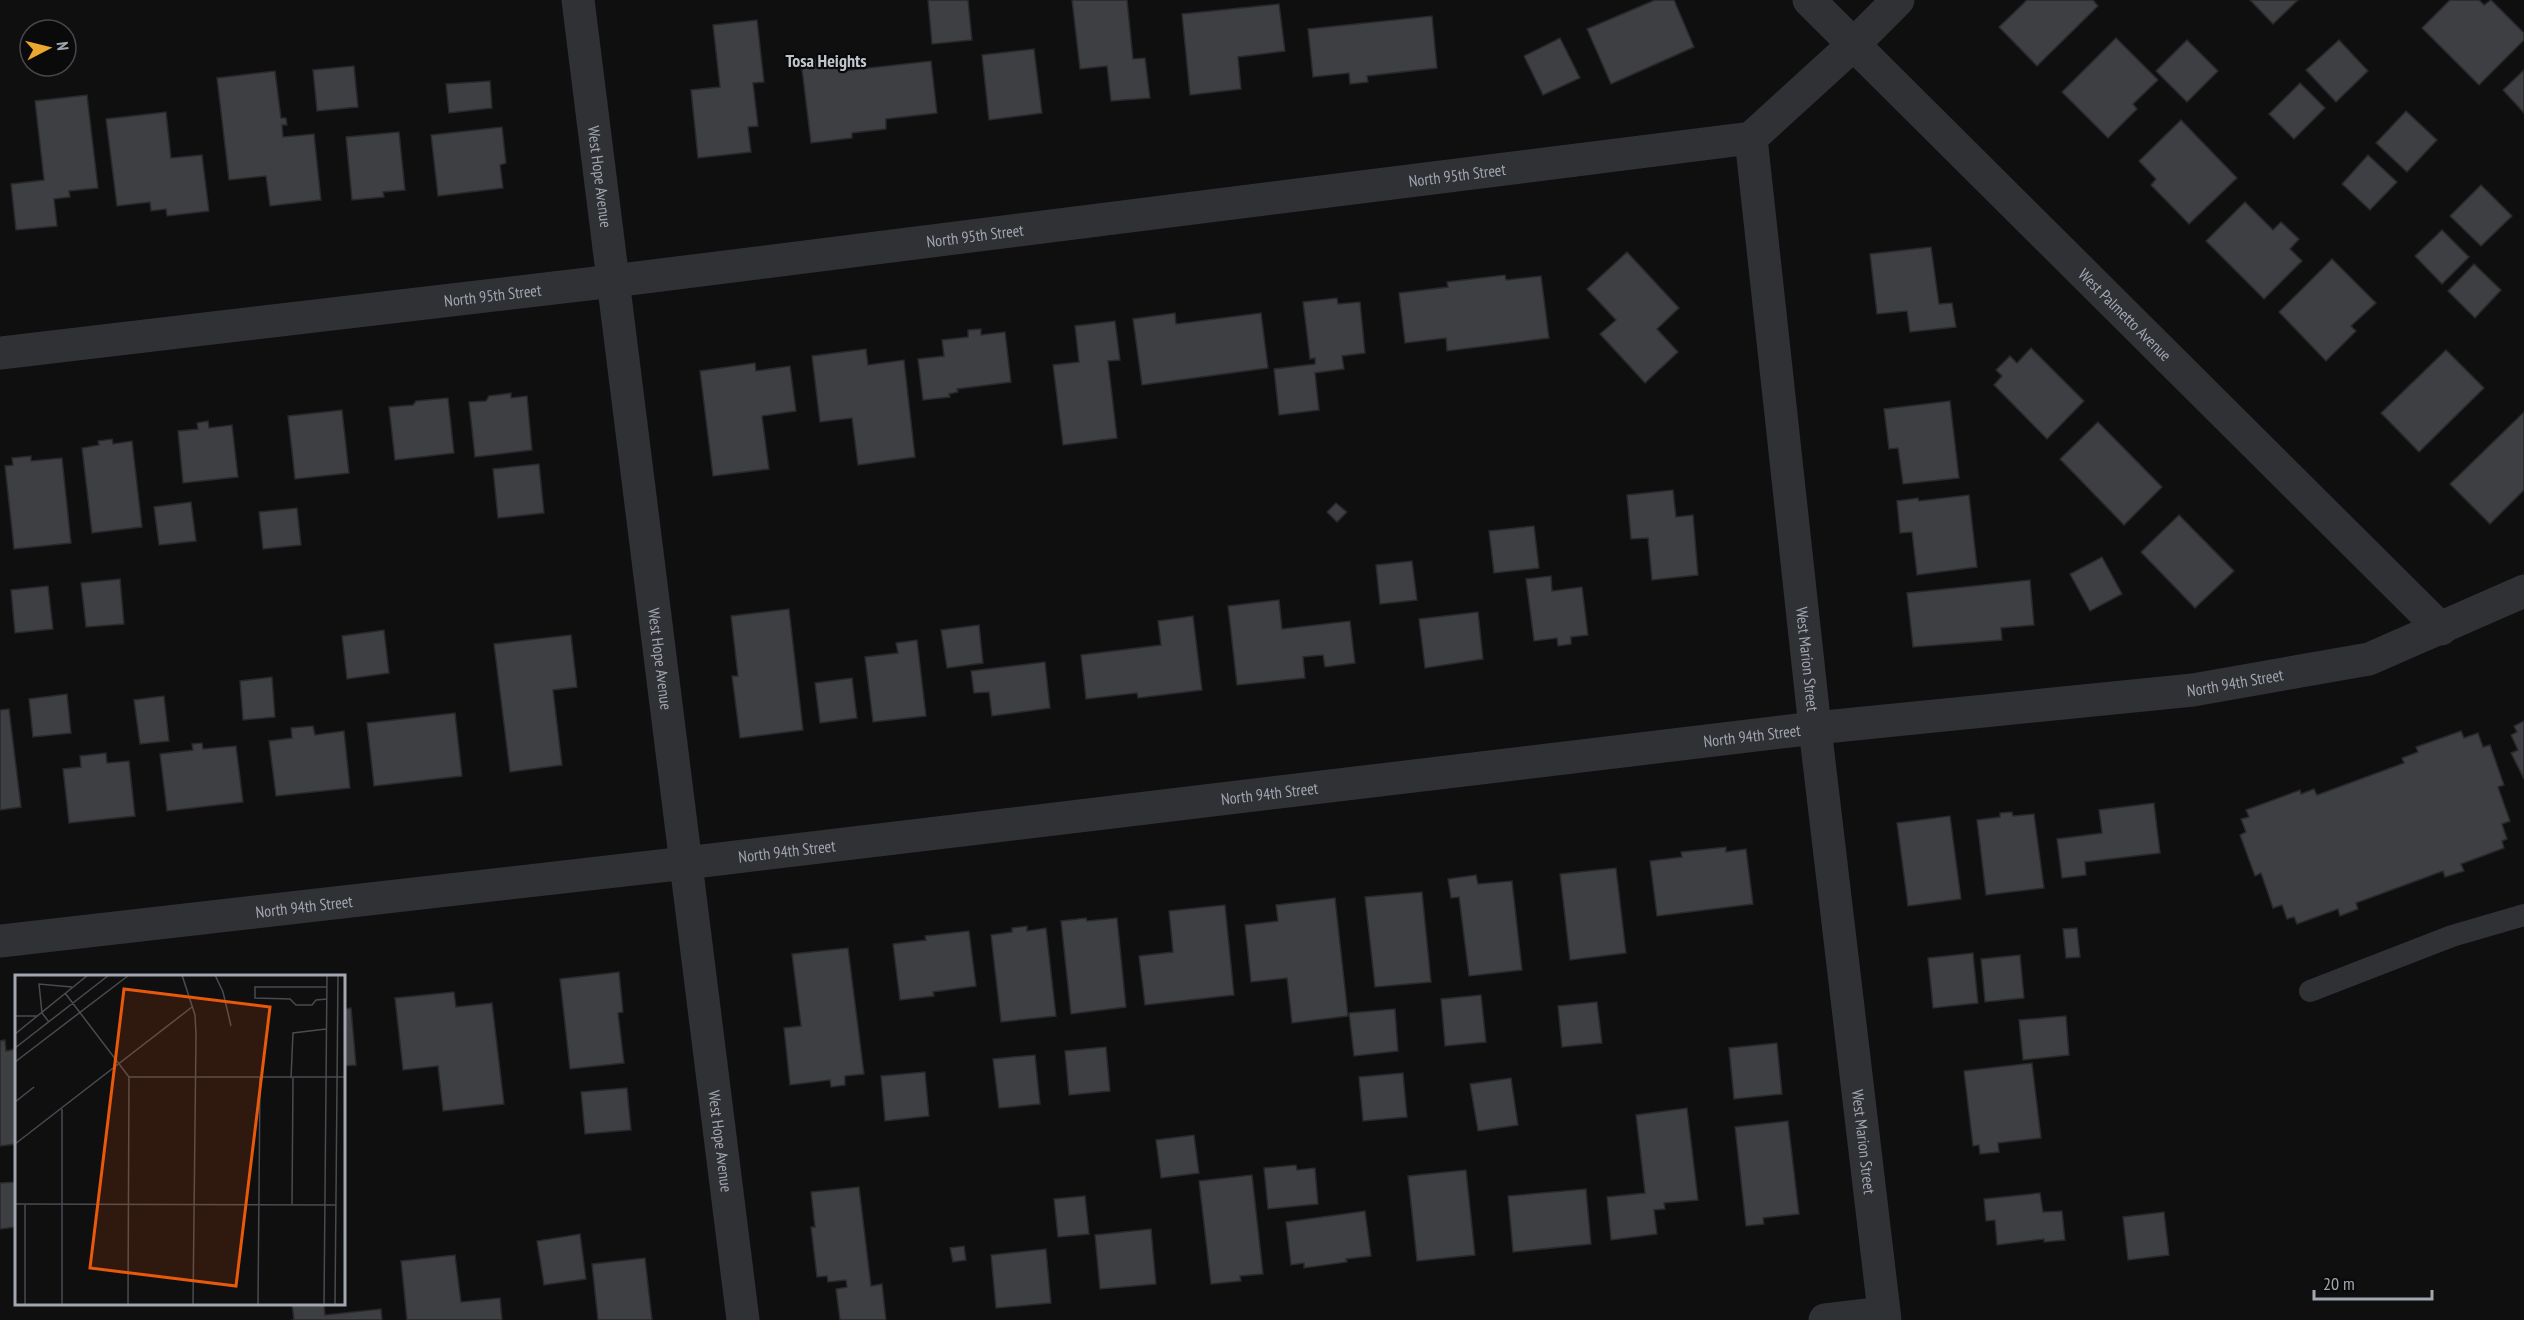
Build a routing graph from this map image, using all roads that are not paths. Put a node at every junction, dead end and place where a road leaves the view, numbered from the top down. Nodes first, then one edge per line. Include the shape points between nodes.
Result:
1 (578, 0) edge
2 (1809, 0) edge
3 (1898, 0) edge
4 (1853, 45) junction
5 (1751, 138) junction
6 (612, 281) junction
7 (0, 353) edge
8 (2524, 591) edge
9 (2441, 628) junction
10 (1815, 728) junction
11 (686, 863) junction
12 (2524, 915) edge
13 (0, 941) edge
14 (2310, 991) dead end
15 (1884, 1317) edge
16 (743, 1320) edge
17 (1825, 1320) edge

1 - 6 street, West Hope Avenue
2 - 4 street, West Palmetto Avenue
3 - 4 street
4 - 5 street
4 - 9 street, West Palmetto Avenue
5 - 6 street, North 95th Street
5 - 10 street, West Marion Street
6 - 7 street, North 95th Street
6 - 11 street, West Hope Avenue
8 - 9 street, North 94th Street
9 - 10 street, North 94th Street via 2369,659 2193,690
10 - 11 street, North 94th Street
10 - 15 street, West Marion Street
11 - 13 street, North 94th Street
11 - 16 street, West Hope Avenue
12 - 14 lane via 2452,936
15 - 17 street

